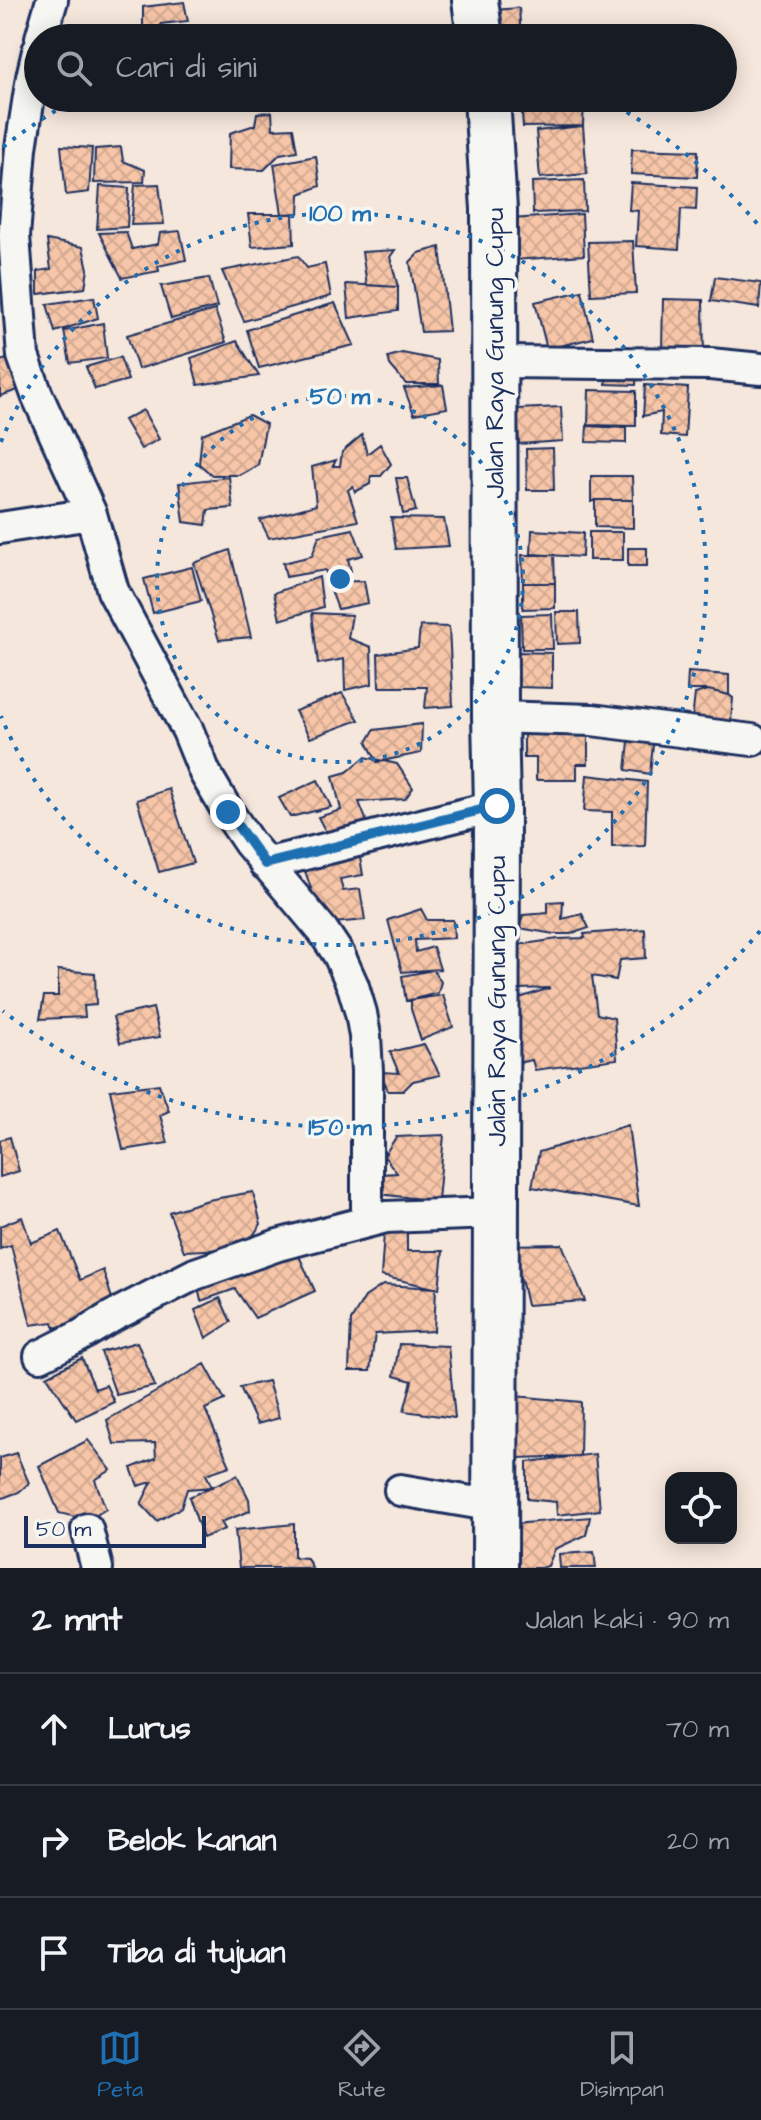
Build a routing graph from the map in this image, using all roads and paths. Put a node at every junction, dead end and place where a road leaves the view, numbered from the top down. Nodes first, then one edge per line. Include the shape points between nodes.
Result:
1 (52, 0) edge
2 (475, 0) edge
3 (45, 24) edge
4 (478, 24) edge
5 (27, 112) edge
6 (488, 112) edge
7 (494, 362) junction
8 (761, 369) edge
9 (91, 514) junction
10 (0, 528) edge
11 (495, 717) junction
12 (752, 740) dead end
13 (497, 806) junction
14 (265, 864) junction
15 (494, 1213) junction
16 (367, 1221) junction
17 (40, 1356) dead end
18 (400, 1490) dead end
19 (495, 1506) junction
20 (87, 1529) dead end
21 (97, 1568) edge
22 (495, 1568) edge

1 - 3 street
2 - 4 highway
5 - 9 street via 14,236 23,356
6 - 7 highway, Jalan Raya Gunung Cupu
7 - 8 street
7 - 11 highway, Jalan Raya Gunung Cupu
9 - 10 street
9 - 14 street via 113,591 205,773
11 - 12 street via 592,720
11 - 13 highway, Jalan Raya Gunung Cupu
13 - 14 street
13 - 15 highway, Jalan Raya Gunung Cupu
14 - 16 street via 339,955 361,1013 367,1071
15 - 16 street
15 - 19 highway, Jalan Raya Gunung Cupu
16 - 17 street via 195,1274
18 - 19 street
19 - 22 highway, Jalan Raya Gunung Cupu
20 - 21 street

